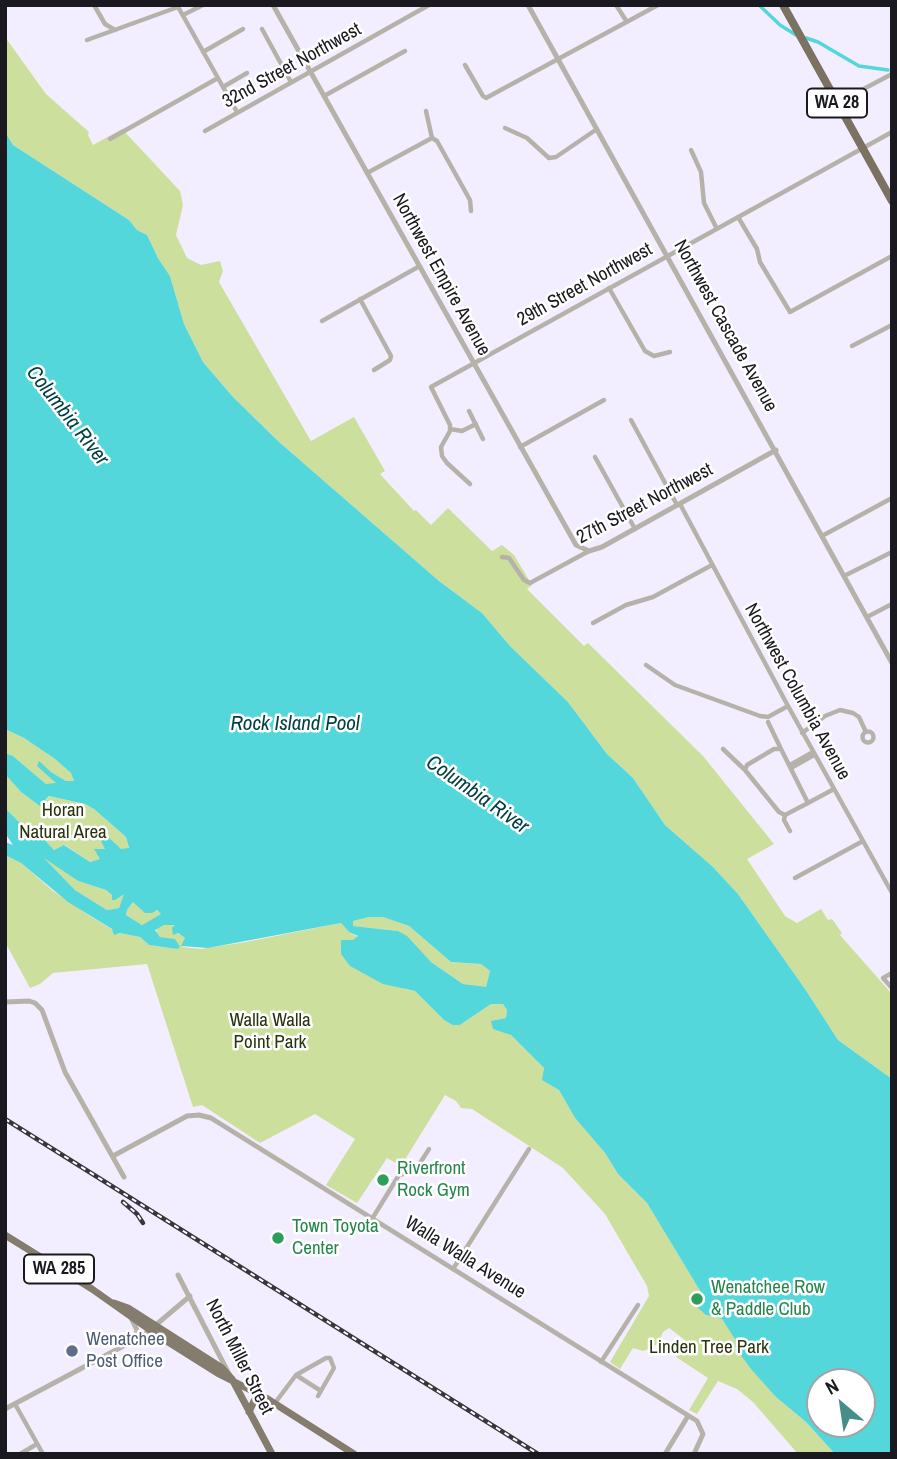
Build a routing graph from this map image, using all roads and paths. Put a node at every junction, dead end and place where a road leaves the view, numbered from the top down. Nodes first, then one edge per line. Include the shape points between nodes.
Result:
1 (94, 5) edge
2 (203, 5) edge
3 (273, 5) edge
4 (429, 5) edge
5 (528, 5) edge
6 (616, 5) edge
7 (658, 5) edge
8 (783, 5) edge
9 (178, 6) edge
10 (183, 15) junction
11 (627, 22) junction
12 (243, 29) dead end
13 (262, 29) dead end
14 (116, 30) junction
15 (87, 40) dead end
16 (405, 51) dead end
17 (203, 52) junction
18 (558, 59) junction
19 (466, 65) dead end
20 (310, 71) junction
21 (247, 73) dead end
22 (892, 74) edge
23 (218, 78) junction
24 (291, 82) junction
25 (223, 87) junction
26 (324, 96) junction
27 (837, 103) junction
28 (426, 111) dead end
29 (237, 112) junction
30 (505, 128) dead end
31 (597, 129) junction
32 (205, 131) dead end
33 (892, 132) edge
34 (432, 138) junction
35 (110, 139) dead end
36 (863, 148) junction
37 (691, 150) dead end
38 (367, 173) junction
39 (892, 201) edge
40 (471, 211) dead end
41 (738, 217) junction
42 (717, 229) junction
43 (668, 255) junction
44 (892, 256) edge
45 (418, 267) junction
46 (609, 288) junction
47 (360, 299) junction
48 (322, 320) dead end
49 (892, 325) edge
50 (852, 346) dead end
51 (670, 352) dead end
52 (473, 364) junction
53 (374, 370) dead end
54 (604, 400) dead end
55 (469, 411) dead end
56 (631, 420) dead end
57 (476, 424) junction
58 (450, 429) junction
59 (483, 439) dead end
60 (519, 447) junction
61 (776, 450) junction
62 (595, 457) dead end
63 (470, 484) dead end
64 (892, 498) edge
65 (679, 505) junction
66 (635, 529) junction
67 (822, 536) junction
68 (589, 551) junction
69 (892, 552) edge
70 (502, 557) dead end
71 (712, 565) junction
72 (844, 576) junction
73 (892, 604) edge
74 (867, 617) junction
75 (593, 623) dead end
76 (891, 659) edge
77 (646, 665) dead end
78 (788, 706) junction
79 (768, 722) dead end
80 (866, 732) dead end
81 (802, 733) junction
82 (723, 749) dead end
83 (781, 749) junction
84 (814, 753) junction
85 (790, 766) junction
86 (745, 770) junction
87 (834, 789) junction
88 (808, 803) junction
89 (785, 815) junction
90 (790, 831) dead end
91 (863, 841) junction
92 (795, 878) dead end
93 (892, 893) edge
94 (892, 973) edge
95 (892, 988) edge
96 (5, 1002) edge
97 (429, 1149) dead end
98 (529, 1149) dead end
99 (113, 1156) junction
100 (124, 1177) dead end
101 (372, 1219) junction
102 (5, 1235) edge
103 (453, 1269) junction
104 (178, 1275) dead end
105 (190, 1296) junction
106 (110, 1302) junction
107 (638, 1305) dead end
108 (131, 1318) junction
109 (153, 1328) junction
110 (135, 1340) junction
111 (601, 1362) junction
112 (296, 1375) junction
113 (232, 1378) junction
114 (266, 1398) junction
115 (15, 1404) junction
116 (275, 1404) junction
117 (5, 1409) edge
118 (249, 1412) junction
119 (688, 1416) junction
120 (37, 1444) junction
121 (20, 1454) edge
122 (43, 1454) edge
123 (272, 1454) edge
124 (354, 1454) edge
125 (665, 1454) edge
126 (694, 1454) edge

1 - 14 street via 107,27
2 - 10 street
3 - 20 street, Northwest Empire Avenue
4 - 20 street, 32nd Street Northwest
5 - 18 street, Northwest Cascade Avenue
6 - 11 street
7 - 11 street
8 - 27 highway, WA 28
9 - 10 street
9 - 14 street
10 - 17 street
11 - 18 street
12 - 17 street
13 - 24 street
14 - 15 street
16 - 26 street
17 - 23 street
18 - 19 street via 486,98
18 - 31 street, Northwest Cascade Avenue
20 - 24 street, 32nd Street Northwest
20 - 26 street, Northwest Empire Avenue
21 - 25 street
22 - 27 street
23 - 25 street
23 - 35 street
24 - 29 street, 32nd Street Northwest
25 - 29 street
26 - 38 street, Northwest Empire Avenue
27 - 36 highway, WA 28
28 - 34 street
29 - 32 street, 32nd Street Northwest
30 - 31 street via 527,138 549,158
31 - 43 street, Northwest Cascade Avenue
33 - 36 street, 29th Street Northwest
34 - 38 street
34 - 40 street via 470,200
36 - 39 highway, WA 28
36 - 41 street, 29th Street Northwest
37 - 42 street via 702,172 704,203
38 - 45 street, Northwest Empire Avenue
41 - 42 street, 29th Street Northwest
41 - 44 street via 789,311
42 - 43 street, 29th Street Northwest
43 - 46 street, 29th Street Northwest
43 - 61 street, Northwest Cascade Avenue
45 - 47 street
45 - 52 street, Northwest Empire Avenue
46 - 51 street via 645,351 654,356
46 - 52 street, 29th Street Northwest
47 - 48 street
47 - 53 street via 391,356
49 - 50 street
52 - 58 street, 29th Street Northwest via 431,387
52 - 60 street, Northwest Empire Avenue
54 - 60 street
55 - 57 street
56 - 65 street, Northwest Columbia Avenue
57 - 58 street via 462,431
57 - 59 street
58 - 63 street via 441,447 442,456
60 - 68 street, Northwest Empire Avenue via 571,540
61 - 65 street, 27th Street Northwest
61 - 67 street, Northwest Cascade Avenue
62 - 66 street
64 - 67 street
65 - 66 street, 27th Street Northwest
65 - 71 street, Northwest Columbia Avenue
66 - 68 street, 27th Street Northwest
67 - 72 street, Northwest Cascade Avenue
68 - 70 street, 27th Street Northwest via 533,582 527,582 509,558
69 - 72 street
71 - 75 street
71 - 78 street, Northwest Columbia Avenue
72 - 74 street, Northwest Cascade Avenue
73 - 74 street
74 - 76 street, Northwest Cascade Avenue
77 - 78 street via 675,685 760,716 768,717
78 - 81 street, Northwest Columbia Avenue
79 - 83 street
80 - 81 street via 859,717 840,710
81 - 84 street, Northwest Columbia Avenue
82 - 86 street
83 - 85 street
83 - 86 street via 774,749
84 - 85 street
84 - 87 street, Northwest Columbia Avenue
85 - 88 street
86 - 89 street
87 - 88 street
87 - 91 street, Northwest Columbia Avenue
88 - 89 street
89 - 90 street
91 - 92 street
91 - 93 street, Northwest Columbia Avenue
94 - 95 street via 883,978
96 - 99 street via 29,1001 38,1006 65,1072
97 - 101 street via 415,1171 399,1175
98 - 103 street
99 - 100 street
99 - 101 street, Walla Walla Avenue via 187,1116 202,1115
101 - 103 street, Walla Walla Avenue
102 - 106 main road, WA 285
103 - 111 street, Walla Walla Avenue
104 - 105 street, North Miller Street
105 - 109 street
105 - 113 street, North Miller Street
106 - 108 main road, WA 285
106 - 109 main road, WA 285 via 128,1308
107 - 111 street
108 - 109 main road, WA 285
108 - 110 street via 137,1328
109 - 110 street
109 - 113 main road, WA 285 via 222,1367
110 - 115 street
111 - 119 street, Walla Walla Avenue
112 - 112 street via 326,1358 334,1368 320,1394
112 - 116 street
113 - 114 main road
113 - 118 main road, North Miller Street / WA 285
114 - 116 main road
114 - 118 main road via 254,1401
115 - 117 street
115 - 120 street
116 - 124 main road
118 - 123 main road, North Miller Street / WA 285
119 - 125 street
119 - 126 street via 703,1434
120 - 121 street
120 - 122 street

